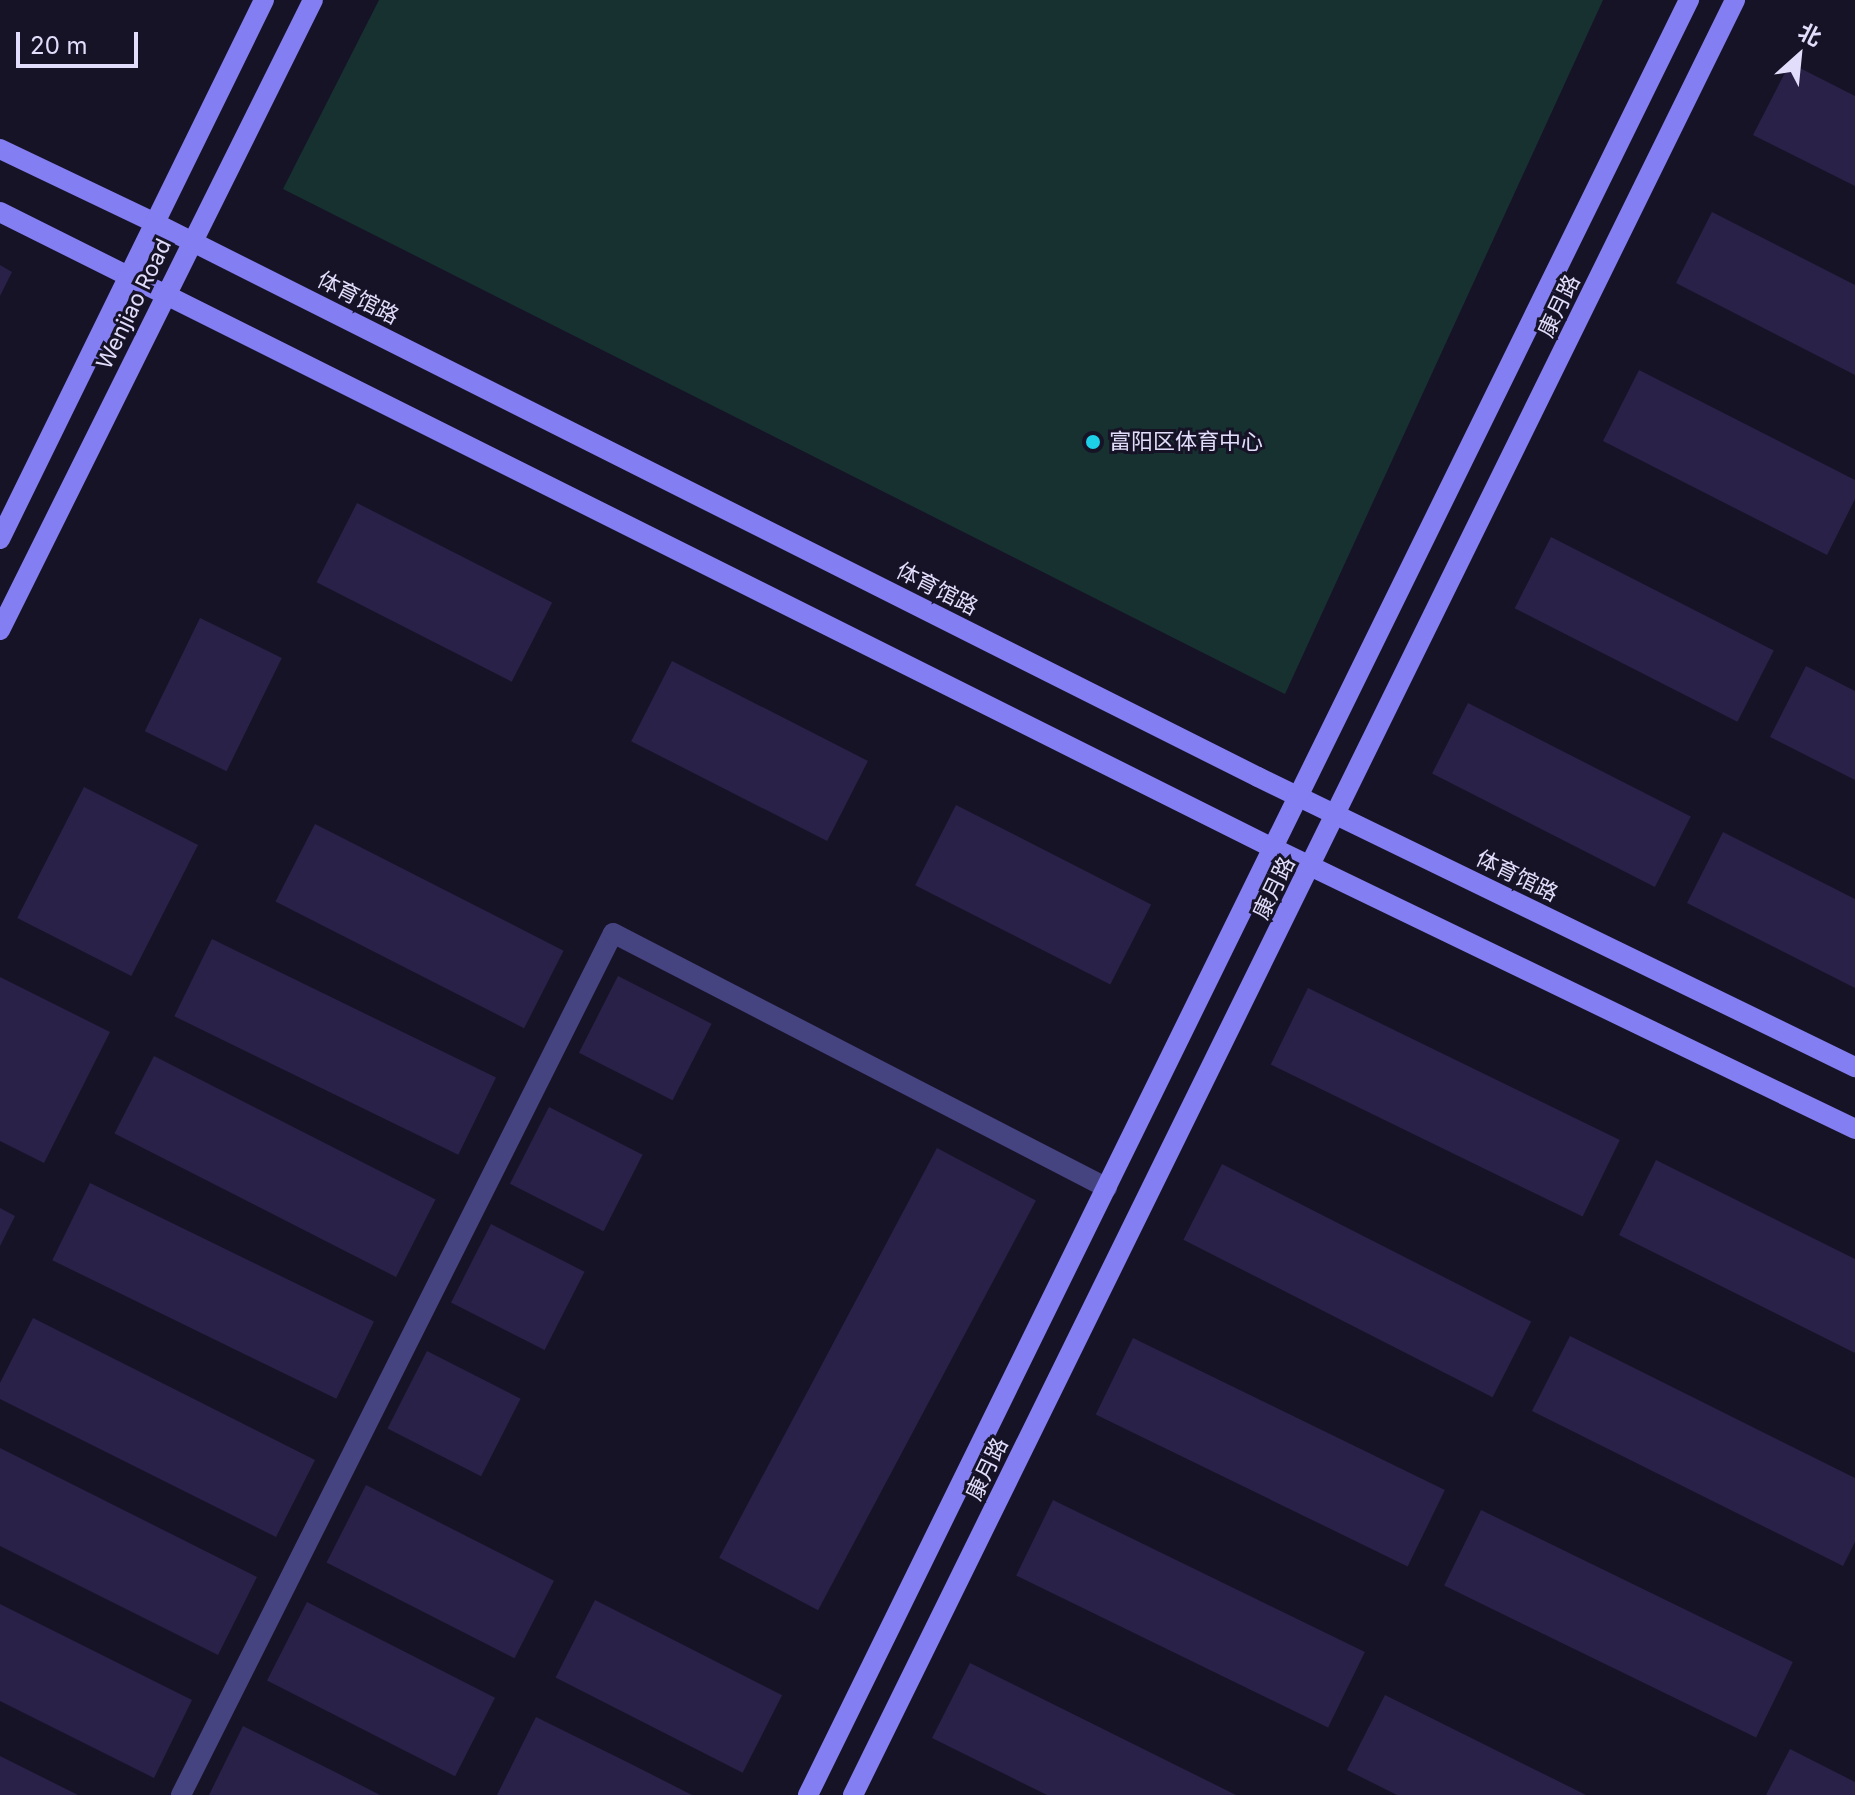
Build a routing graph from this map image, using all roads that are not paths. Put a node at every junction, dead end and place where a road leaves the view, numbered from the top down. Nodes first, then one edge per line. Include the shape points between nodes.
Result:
1 (264, 0) edge
2 (313, 0) edge
3 (1689, 0) edge
4 (1735, 0) edge
5 (0, 149) edge
6 (0, 212) edge
7 (155, 223) junction
8 (192, 241) junction
9 (129, 274) junction
10 (167, 294) junction
11 (0, 539) edge
12 (0, 630) edge
13 (1298, 797) junction
14 (1336, 815) junction
15 (1273, 848) junction
16 (1311, 867) junction
17 (1855, 1067) edge
18 (1855, 1129) edge
19 (1107, 1188) junction
20 (181, 1795) edge
21 (808, 1795) edge
22 (853, 1795) edge

1 - 7 street, Wenjiao Road
2 - 8 street, Wenjiao Road
3 - 13 street, 康月路
4 - 14 street, 康月路
5 - 7 street, 体育馆路
6 - 9 street
7 - 8 street, 体育馆路
7 - 9 street, Wenjiao Road
8 - 10 street, Wenjiao Road
8 - 13 street, 体育馆路
9 - 10 street
9 - 11 street, Wenjiao Road
10 - 12 street, Wenjiao Road
10 - 15 street
13 - 14 street, 体育馆路
13 - 15 street, 康月路
14 - 16 street, 康月路
14 - 17 street, 体育馆路
15 - 16 street
15 - 19 street, 康月路
16 - 18 street
16 - 22 street, 康月路
19 - 20 street via 613,933
19 - 21 street, 康月路

